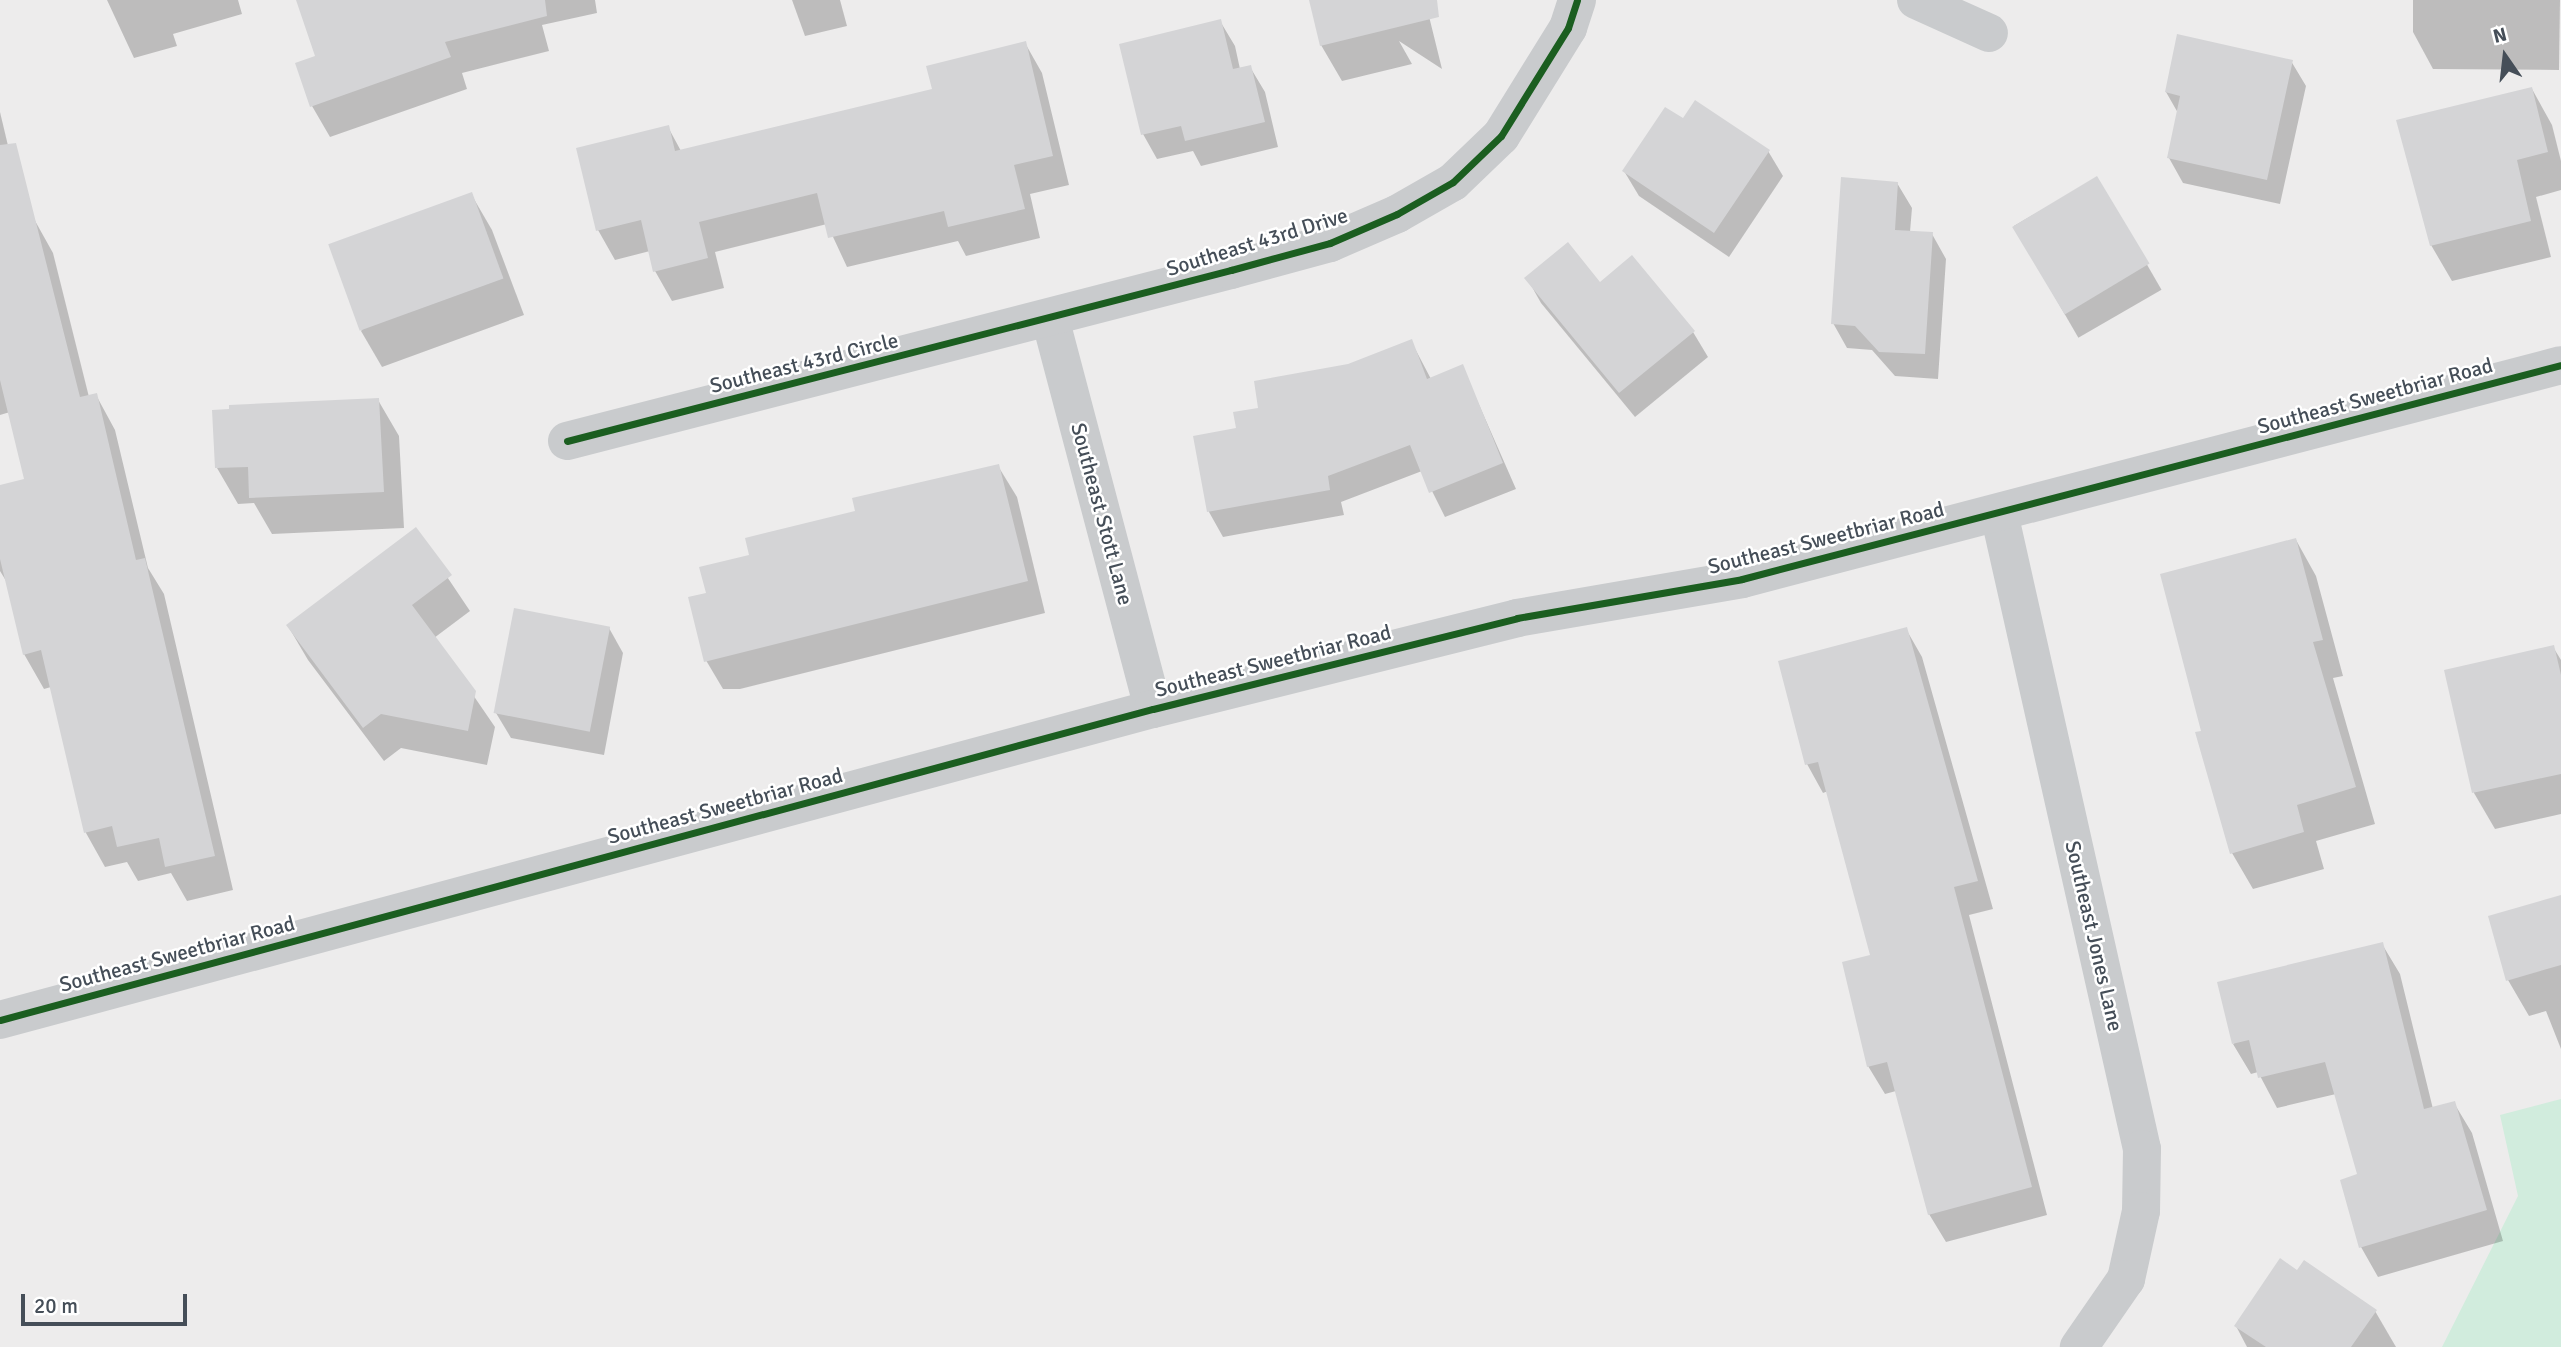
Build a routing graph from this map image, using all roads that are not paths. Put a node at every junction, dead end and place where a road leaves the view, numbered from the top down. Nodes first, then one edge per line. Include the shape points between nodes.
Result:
1 (1577, 0) edge
2 (1916, 0) edge
3 (1989, 33) dead end
4 (1051, 318) junction
5 (2561, 365) edge
6 (567, 441) dead end
7 (1999, 513) junction
8 (1153, 709) junction
9 (2, 1012) edge
10 (2079, 1347) edge

1 - 4 street, Southeast 43rd Drive via 1568,29 1533,90 1501,136 1453,182 1397,214 1330,243
2 - 3 street
4 - 6 street, Southeast 43rd Circle
4 - 8 street, Southeast Stott Lane
5 - 7 street, Southeast Sweetbriar Road
7 - 8 street, Southeast Sweetbriar Road via 1742,579 1517,618
7 - 10 street, Southeast Jones Lane via 2142,1149 2141,1211 2126,1279
8 - 9 street, Southeast Sweetbriar Road

